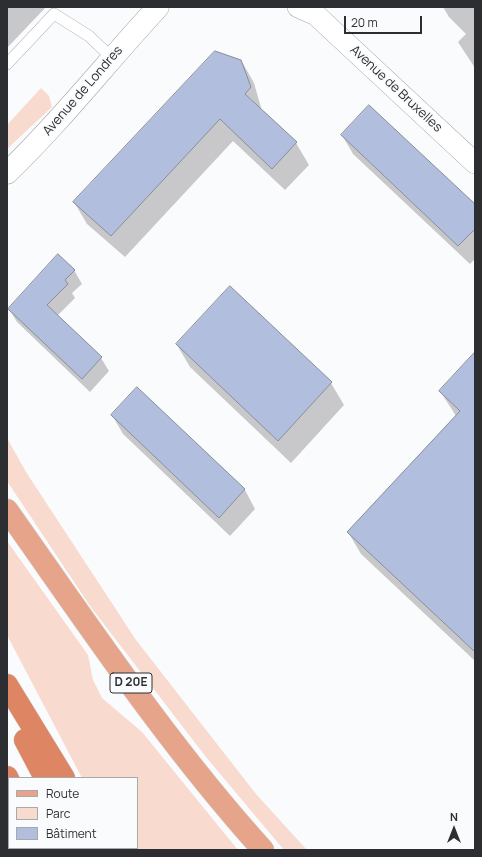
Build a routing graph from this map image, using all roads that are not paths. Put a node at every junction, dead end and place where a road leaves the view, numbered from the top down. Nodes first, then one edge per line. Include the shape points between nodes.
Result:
1 (158, 7) edge
2 (308, 10) edge
3 (111, 57) junction
4 (7, 64) edge
5 (475, 163) edge
6 (7, 173) edge
7 (7, 510) edge
8 (7, 685) edge
9 (7, 707) edge
10 (44, 777) edge
11 (63, 777) edge
12 (263, 850) edge

1 - 3 street, Avenue de Londres
2 - 5 street, Avenue de Bruxelles
3 - 4 lane via 88,36 54,14
3 - 6 street, Avenue de Londres via 56,123
7 - 12 main road, D 20E via 173,740 233,817
8 - 11 highway
9 - 10 highway

